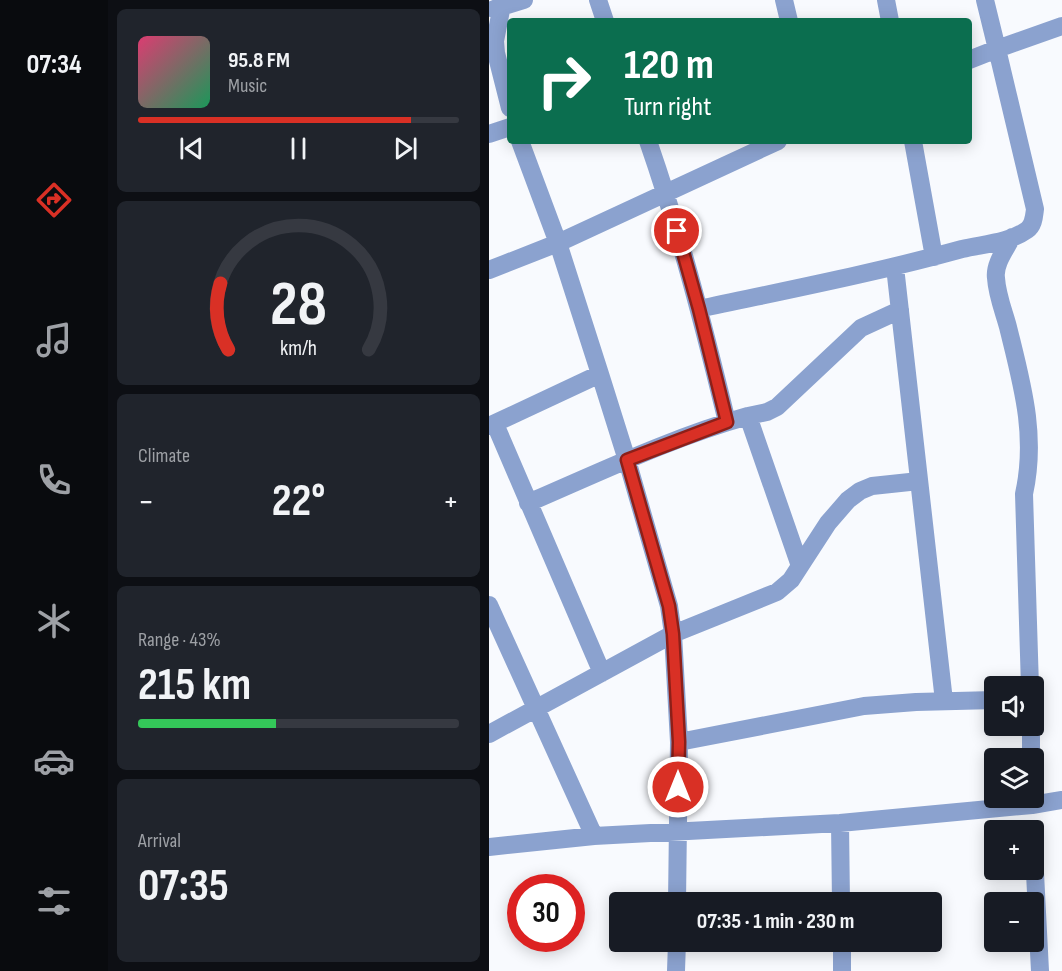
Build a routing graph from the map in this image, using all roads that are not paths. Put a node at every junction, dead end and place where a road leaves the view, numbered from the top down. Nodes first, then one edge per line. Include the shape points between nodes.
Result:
1 (524, 0) edge
2 (598, 0) edge
3 (784, 0) edge
4 (886, 0) edge
5 (985, 0) edge
6 (498, 6) edge
7 (604, 18) edge
8 (788, 18) edge
9 (889, 18) edge
10 (1062, 26) edge
11 (997, 50) junction
12 (972, 59) edge
13 (507, 96) edge
14 (507, 128) edge
15 (489, 134) edge
16 (521, 144) edge
17 (649, 144) edge
18 (771, 144) edge
19 (914, 144) edge
20 (666, 192) junction
21 (1013, 237) junction
22 (558, 243) junction
23 (934, 257) junction
24 (895, 267) junction
25 (489, 270) edge
26 (699, 309) junction
27 (900, 310) junction
28 (600, 374) junction
29 (748, 416) junction
30 (727, 422) junction
31 (492, 425) edge
32 (627, 460) junction
33 (919, 481) junction
34 (528, 503) junction
35 (800, 566) junction
36 (489, 605) edge
37 (673, 634) junction
38 (602, 673) junction
39 (1030, 676) edge
40 (984, 700) edge
41 (944, 701) junction
42 (537, 707) junction
43 (489, 734) edge
44 (679, 742) junction
45 (1062, 800) edge
46 (1044, 801) edge
47 (984, 807) edge
48 (840, 822) junction
49 (678, 832) junction
50 (594, 836) junction
51 (489, 847) edge
52 (1035, 880) edge
53 (677, 892) edge
54 (841, 892) edge
55 (677, 952) edge
56 (842, 952) edge
57 (677, 971) edge
58 (842, 971) edge
59 (1040, 971) edge

1 - 6 street
2 - 7 street
3 - 8 street
4 - 9 street
5 - 11 street
6 - 13 street via 496,53
10 - 11 street
11 - 12 street
11 - 21 street via 1035,209 1029,229
14 - 15 street
16 - 22 street
17 - 20 street
18 - 20 street
19 - 23 street
20 - 22 street
20 - 26 street
21 - 23 street
21 - 39 street via 1001,256 995,277 1025,394 1030,443 1024,494
22 - 25 street
22 - 28 street
23 - 24 street
24 - 26 street
24 - 27 street
26 - 30 street
27 - 29 street via 861,328 777,407
27 - 33 street
28 - 31 street
28 - 32 street
29 - 30 street
29 - 35 street
30 - 32 street
31 - 34 street
32 - 34 street
32 - 37 street
33 - 35 street via 859,491 828,523
33 - 41 street
34 - 38 street
35 - 37 street via 777,592
36 - 42 street
37 - 38 street
37 - 44 street
38 - 42 street
40 - 41 street
41 - 44 street via 864,706
42 - 43 street
42 - 50 street
44 - 49 street
45 - 46 street
47 - 48 street
48 - 49 street
48 - 54 street
49 - 50 street
49 - 53 street
50 - 51 street
52 - 59 street
55 - 57 street
56 - 58 street

